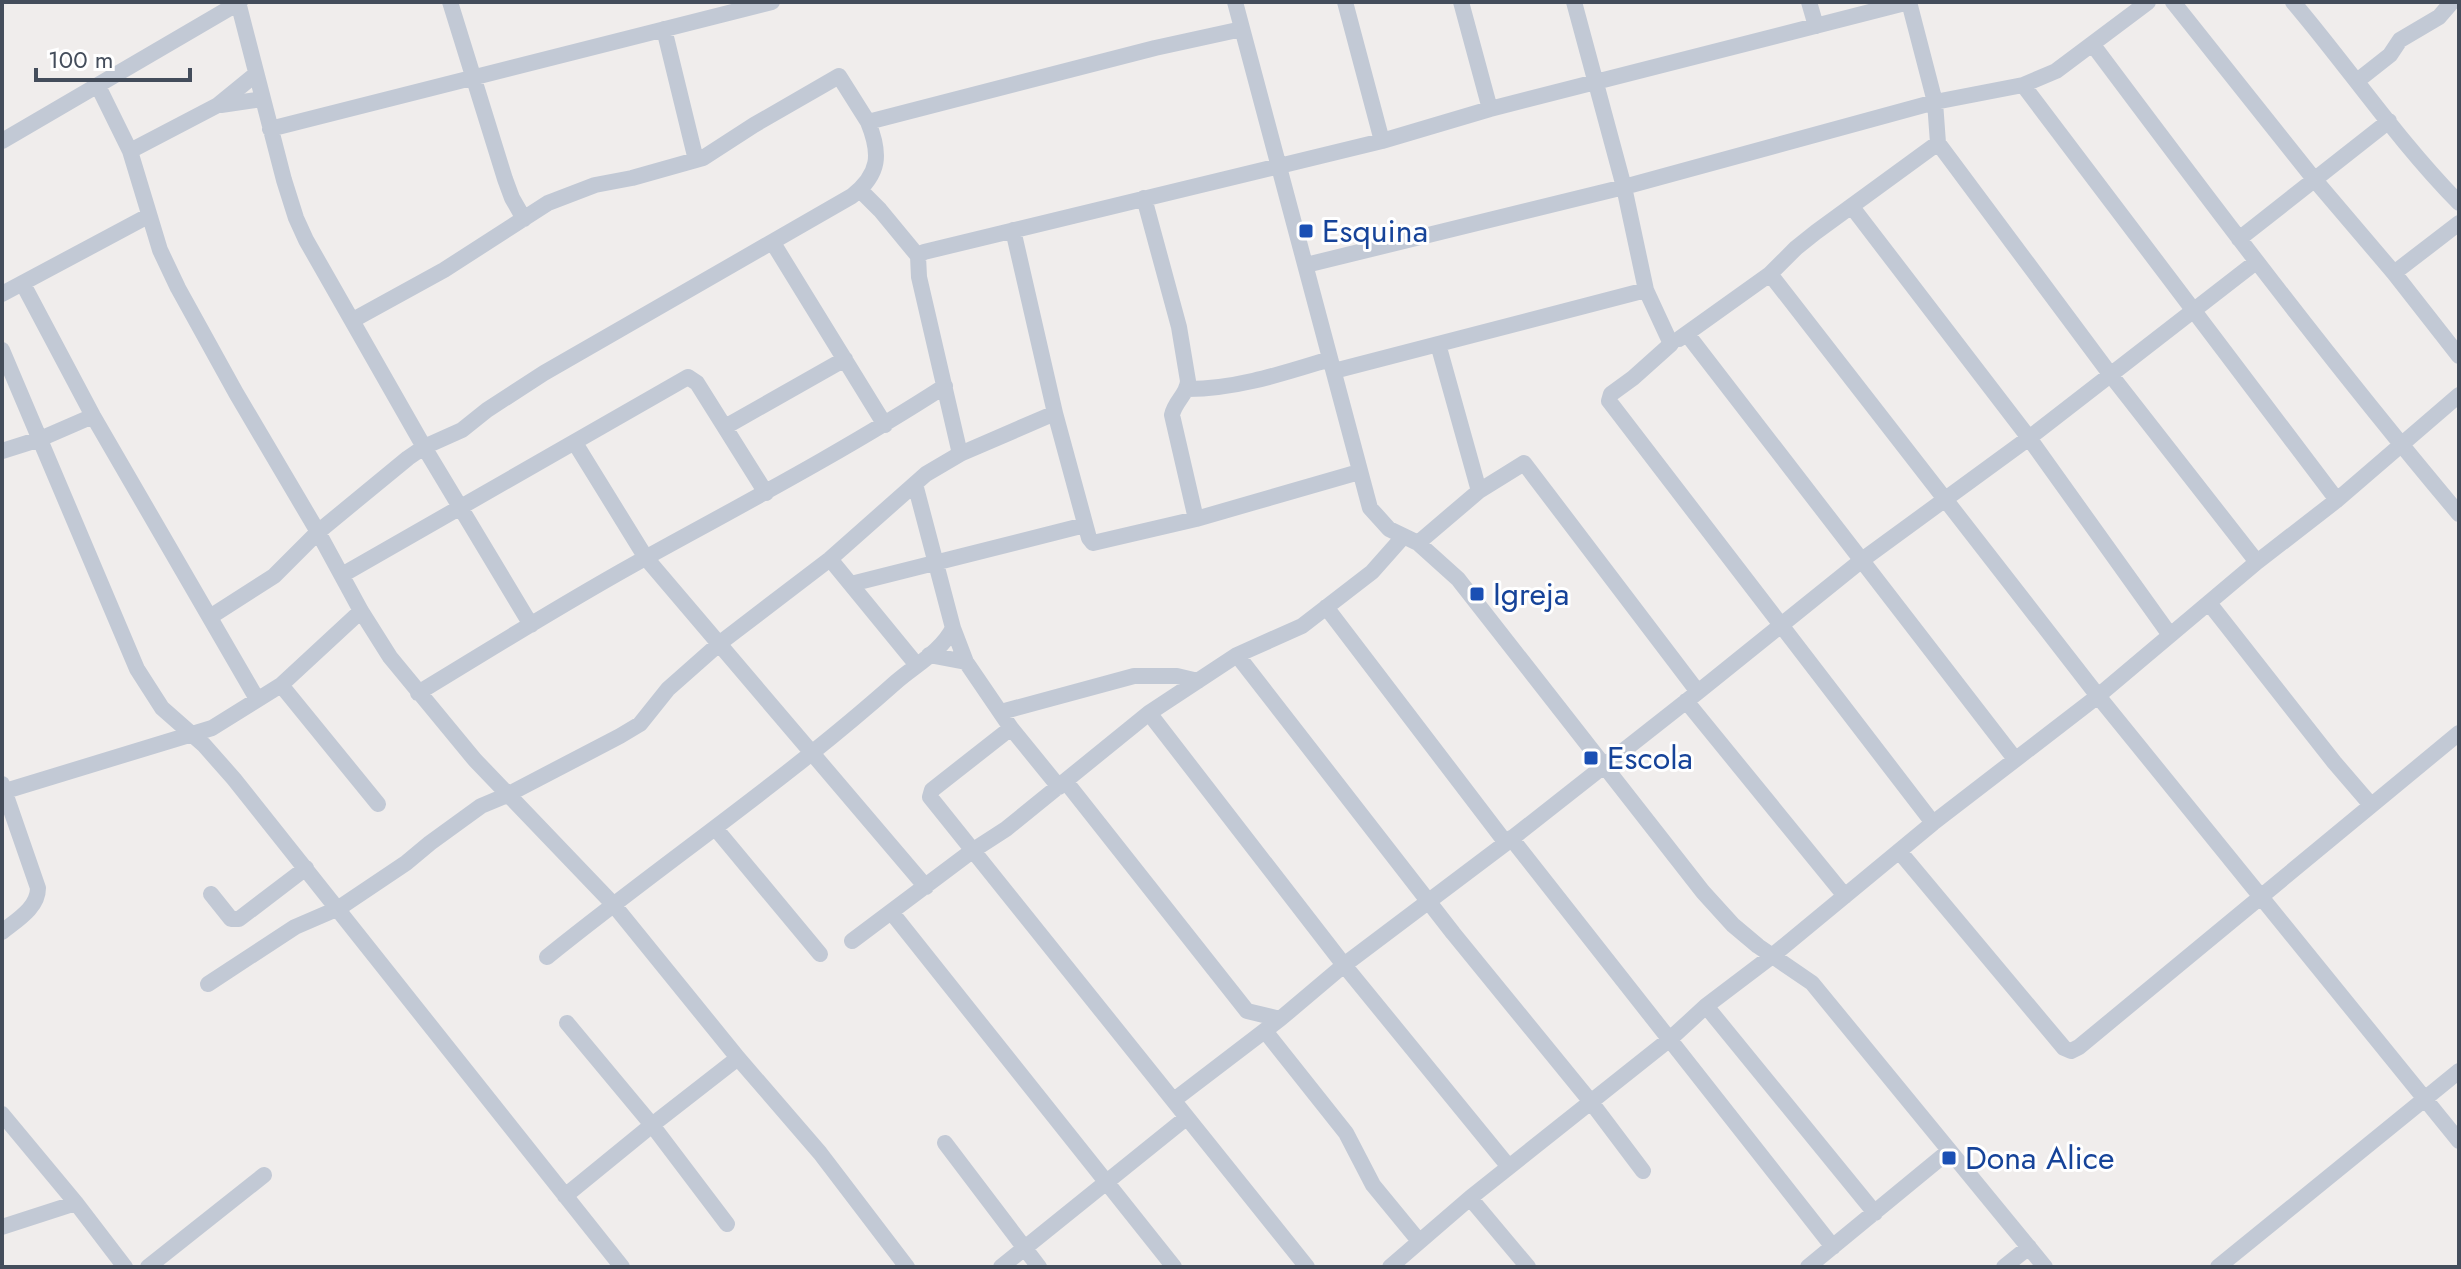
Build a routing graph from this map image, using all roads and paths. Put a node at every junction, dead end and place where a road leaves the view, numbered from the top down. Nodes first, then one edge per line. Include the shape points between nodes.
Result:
1 (239, 2) edge
2 (450, 2) edge
3 (772, 2) edge
4 (1235, 2) edge
5 (1345, 2) edge
6 (1461, 2) edge
7 (1574, 2) edge
8 (1809, 2) edge
9 (1909, 2) edge
10 (2148, 2) edge
11 (2173, 2) edge
12 (2293, 2) edge
13 (2452, 2) edge
14 (720, 8) edge
15 (1816, 26) junction
16 (664, 29) junction
17 (1242, 29) junction
18 (2093, 45) junction
19 (256, 74) junction
20 (473, 78) junction
21 (2357, 81) junction
22 (1595, 83) junction
23 (2023, 85) junction
24 (98, 86) junction
25 (263, 99) junction
26 (1935, 102) junction
27 (218, 105) junction
28 (1490, 109) junction
29 (2389, 121) junction
30 (868, 122) junction
31 (270, 129) junction
32 (2, 141) edge
33 (1382, 141) junction
34 (1938, 143) junction
35 (130, 151) junction
36 (696, 160) junction
37 (1278, 165) junction
38 (2314, 179) junction
39 (1624, 187) junction
40 (860, 190) junction
41 (1144, 198) junction
42 (2459, 203) edge
43 (1852, 207) junction
44 (148, 216) junction
45 (524, 219) junction
46 (2459, 223) edge
47 (1013, 230) junction
48 (2239, 239) junction
49 (773, 243) junction
50 (918, 256) junction
51 (2256, 262) junction
52 (1306, 265) junction
53 (2394, 273) junction
54 (1770, 274) junction
55 (23, 284) junction
56 (1646, 290) junction
57 (2, 294) edge
58 (2193, 309) junction
59 (353, 320) junction
60 (1687, 334) junction
61 (1438, 344) junction
62 (1671, 344) junction
63 (2, 350) edge
64 (2459, 356) edge
65 (845, 359) junction
66 (1332, 365) junction
67 (2110, 374) junction
68 (945, 386) junction
69 (1188, 389) junction
70 (2459, 395) edge
71 (1055, 413) junction
72 (93, 416) junction
73 (885, 425) junction
74 (725, 427) junction
75 (2029, 438) junction
76 (40, 439) junction
77 (575, 443) junction
78 (2401, 445) junction
79 (424, 447) junction
80 (2, 451) edge
81 (960, 454) junction
82 (1359, 472) junction
83 (915, 484) junction
84 (1479, 491) junction
85 (766, 493) junction
86 (1946, 497) junction
87 (2337, 500) junction
88 (461, 509) junction
89 (2459, 514) edge
90 (1196, 519) junction
91 (1085, 525) junction
92 (318, 532) junction
93 (1410, 540) junction
94 (646, 558) junction
95 (830, 559) junction
96 (1862, 560) junction
97 (2257, 562) junction
98 (937, 564) junction
99 (342, 575) junction
100 (851, 584) junction
101 (2209, 603) junction
102 (1326, 607) junction
103 (361, 611) junction
104 (210, 617) junction
105 (531, 625) junction
106 (1781, 625) junction
107 (953, 628) junction
108 (2170, 635) junction
109 (720, 643) junction
110 (1237, 655) junction
111 (922, 660) junction
112 (966, 662) junction
113 (1198, 681) junction
114 (281, 685) junction
115 (418, 693) junction
116 (1692, 696) junction
117 (2098, 696) junction
118 (257, 699) junction
119 (1001, 712) junction
120 (1149, 713) junction
121 (1011, 728) junction
122 (2459, 733) edge
123 (190, 735) junction
124 (811, 752) junction
125 (2015, 759) junction
126 (1604, 764) junction
127 (1063, 784) junction
128 (3, 789) edge
129 (507, 795) junction
130 (378, 804) dead end
131 (2371, 805) junction
132 (1933, 823) junction
133 (716, 829) junction
134 (1508, 840) junction
135 (972, 851) junction
136 (1899, 851) junction
137 (306, 868) junction
138 (926, 887) junction
139 (211, 894) dead end
140 (1845, 896) junction
141 (2262, 897) junction
142 (1428, 901) junction
143 (613, 904) junction
144 (339, 908) junction
145 (892, 913) junction
146 (2, 932) edge
147 (852, 941) dead end
148 (820, 954) dead end
149 (1772, 956) junction
150 (547, 957) dead end
151 (1344, 965) junction
152 (208, 984) dead end
153 (1706, 1006) junction
154 (1247, 1011) junction
155 (1280, 1019) junction
156 (567, 1023) dead end
157 (1265, 1031) junction
158 (1670, 1039) junction
159 (1247, 1045) junction
160 (738, 1058) junction
161 (2459, 1071) edge
162 (2424, 1099) junction
163 (1174, 1100) junction
164 (1591, 1102) junction
165 (2, 1114) edge
166 (1186, 1118) junction
167 (652, 1125) junction
168 (2459, 1141) edge
169 (945, 1143) dead end
170 (1949, 1151) junction
171 (1509, 1167) junction
172 (1643, 1171) dead end
173 (264, 1175) dead end
174 (1106, 1182) junction
175 (565, 1196) junction
176 (1470, 1198) junction
177 (76, 1203) junction
178 (1875, 1213) junction
179 (727, 1224) dead end
180 (2, 1227) edge
181 (1419, 1241) junction
182 (1833, 1247) junction
183 (2029, 1247) junction
184 (1024, 1248) junction
185 (125, 1267) edge
186 (148, 1267) edge
187 (622, 1267) edge
188 (907, 1267) edge
189 (1001, 1267) edge
190 (1039, 1267) edge
191 (1174, 1267) edge
192 (1307, 1267) edge
193 (1390, 1267) edge
194 (1528, 1267) edge
195 (1808, 1267) edge
196 (2004, 1267) edge
197 (2045, 1267) edge
198 (2218, 1267) edge

1 - 19 street
1 - 24 street
2 - 20 street
3 - 14 street
4 - 17 street
5 - 33 street
6 - 28 street
7 - 22 street
8 - 15 street
9 - 15 street
9 - 26 street
10 - 18 street
11 - 38 street
12 - 21 street
13 - 21 street via 2439,17 2400,40
14 - 16 street
15 - 22 street
16 - 20 street
16 - 36 street
17 - 30 street
17 - 37 street
18 - 23 street via 2056,71
18 - 48 street
19 - 25 street
19 - 27 street
20 - 31 street
20 - 45 street via 505,179
21 - 29 street
22 - 28 street
22 - 39 street
23 - 26 street
23 - 58 street
24 - 32 street
24 - 35 street
25 - 27 street
25 - 31 street
26 - 34 street
26 - 39 street
27 - 35 street
28 - 33 street
29 - 38 street
29 - 42 street
30 - 36 street via 839,76
30 - 40 street via 875,166
31 - 59 street via 296,218
33 - 37 street
34 - 43 street
34 - 67 street
35 - 44 street
36 - 45 street via 568,193
37 - 41 street
37 - 52 street
38 - 48 street
38 - 53 street
39 - 52 street
39 - 56 street
40 - 49 street
40 - 50 street
41 - 47 street
41 - 69 street via 1179,327
43 - 54 street
43 - 75 street
44 - 55 street
44 - 92 street via 190,310
45 - 59 street
46 - 53 street
47 - 50 street
47 - 71 street
48 - 51 street
49 - 65 street
49 - 79 street via 544,373 462,430
50 - 68 street
51 - 58 street
51 - 78 street
52 - 66 street
53 - 64 street
54 - 60 street
54 - 86 street
55 - 57 street
55 - 72 street
56 - 61 street
56 - 62 street
58 - 67 street
58 - 87 street
59 - 79 street
60 - 62 street
60 - 96 street
61 - 66 street
61 - 84 street
62 - 106 street via 1609,401
63 - 76 street
65 - 73 street
65 - 74 street
66 - 69 street
66 - 82 street
67 - 75 street
67 - 97 street
68 - 73 street
68 - 81 street
69 - 90 street via 1172,415
70 - 78 street
71 - 81 street
71 - 91 street
72 - 76 street
72 - 104 street
73 - 85 street
74 - 77 street via 688,377
74 - 85 street
75 - 86 street
75 - 108 street
76 - 80 street
76 - 123 street via 127,650 162,708
77 - 88 street
77 - 94 street
78 - 87 street
78 - 89 street
79 - 88 street
79 - 92 street
81 - 83 street
82 - 90 street
82 - 93 street via 1370,508 1382,523
83 - 95 street
83 - 98 street
84 - 93 street
84 - 116 street via 1524,463
85 - 94 street
86 - 96 street
86 - 117 street
87 - 97 street
88 - 99 street
88 - 105 street
90 - 91 street via 1095,544
91 - 98 street
92 - 99 street
92 - 104 street via 274,576
93 - 102 street
93 - 126 street via 1446,567 1472,596
94 - 105 street
94 - 109 street
95 - 100 street
95 - 109 street
96 - 106 street
96 - 125 street
97 - 101 street
98 - 100 street
98 - 107 street
99 - 103 street
100 - 111 street
101 - 108 street
101 - 131 street
102 - 110 street via 1302,626
102 - 134 street
103 - 114 street
103 - 115 street
104 - 118 street
105 - 115 street
106 - 116 street
106 - 132 street
107 - 111 street
107 - 112 street
108 - 117 street
109 - 124 street
109 - 129 street via 668,689 640,724
110 - 113 street
110 - 142 street
111 - 112 street
111 - 124 street
112 - 119 street
113 - 119 street via 1134,676
113 - 120 street
114 - 118 street
114 - 130 street
115 - 129 street
116 - 126 street
116 - 140 street
117 - 125 street
117 - 141 street
118 - 123 street via 212,728
119 - 121 street
120 - 127 street
120 - 151 street
121 - 127 street
121 - 135 street via 930,792
122 - 131 street
123 - 128 street
123 - 137 street via 215,757
124 - 133 street
124 - 138 street
125 - 132 street
126 - 134 street
126 - 149 street via 1703,892
127 - 135 street
127 - 154 street
128 - 146 street via 38,896
129 - 143 street
129 - 144 street via 481,806
131 - 141 street
132 - 136 street
133 - 143 street
133 - 148 street
134 - 142 street
134 - 158 street
135 - 138 street
135 - 163 street
136 - 140 street
136 - 141 street via 2071,1051
137 - 139 street via 239,919 231,919
137 - 144 street
138 - 145 street
140 - 149 street
141 - 162 street
142 - 151 street
142 - 164 street
143 - 150 street
143 - 160 street
144 - 152 street via 295,927
144 - 175 street
145 - 147 street
145 - 174 street
149 - 153 street
149 - 170 street via 1812,983
151 - 155 street
151 - 171 street
153 - 158 street
153 - 178 street
154 - 155 street
154 - 159 street
155 - 157 street
156 - 167 street
157 - 159 street
157 - 181 street via 1346,1133 1373,1185
158 - 164 street
158 - 182 street
159 - 163 street
160 - 167 street
160 - 188 street via 820,1153
161 - 162 street
162 - 168 street
162 - 198 street
163 - 166 street
164 - 171 street
164 - 172 street
165 - 177 street
166 - 174 street
166 - 192 street
167 - 175 street
167 - 179 street
169 - 184 street
170 - 178 street
170 - 183 street
171 - 176 street
173 - 186 street
174 - 184 street
174 - 191 street
175 - 187 street
176 - 181 street
176 - 194 street
177 - 180 street
177 - 185 street
178 - 182 street
181 - 193 street
182 - 195 street
183 - 196 street
183 - 197 street
184 - 189 street
184 - 190 street

